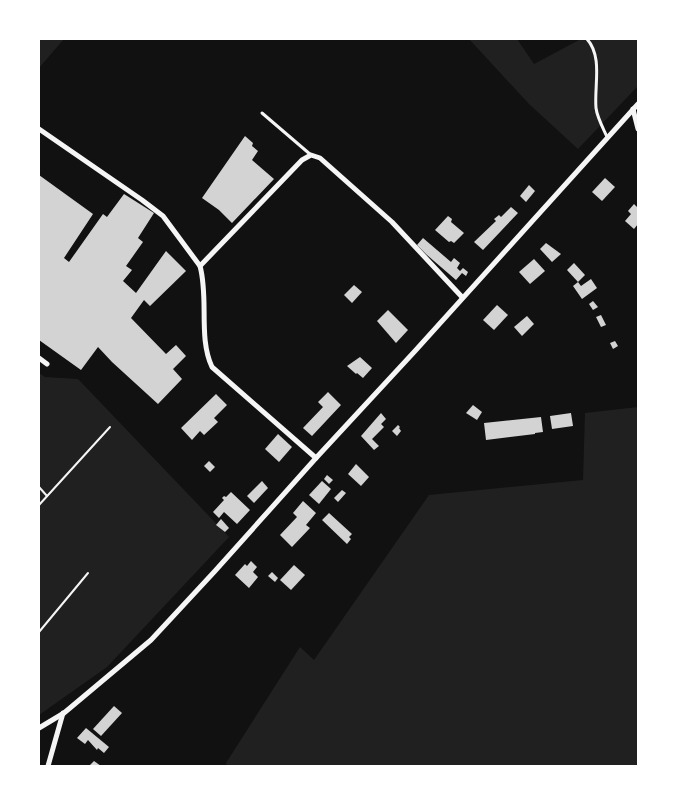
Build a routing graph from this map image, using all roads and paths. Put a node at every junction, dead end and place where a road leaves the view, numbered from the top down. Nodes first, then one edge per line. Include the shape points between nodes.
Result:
1 (588, 39) edge
2 (638, 104) edge
3 (633, 109) junction
4 (262, 113) dead end
5 (39, 129) edge
6 (638, 129) edge
7 (607, 138) junction
8 (311, 155) junction
9 (200, 266) junction
10 (462, 297) junction
11 (39, 358) edge
12 (47, 364) dead end
13 (110, 428) dead end
14 (316, 458) junction
15 (39, 488) edge
16 (48, 496) junction
17 (39, 505) edge
18 (88, 573) dead end
19 (39, 632) edge
20 (64, 713) junction
21 (39, 728) edge
22 (48, 766) edge

1 - 7 lane via 597,64 596,110
2 - 3 street
3 - 6 street
3 - 7 street
4 - 8 lane
5 - 9 street via 163,216
7 - 10 street
8 - 9 street via 302,160
8 - 10 street via 320,158 392,222
9 - 14 street via 205,291 206,355 212,367
10 - 14 street
11 - 12 street
13 - 16 path
14 - 20 street via 151,640
15 - 16 path
16 - 17 path
18 - 19 path
20 - 21 street
20 - 22 street

